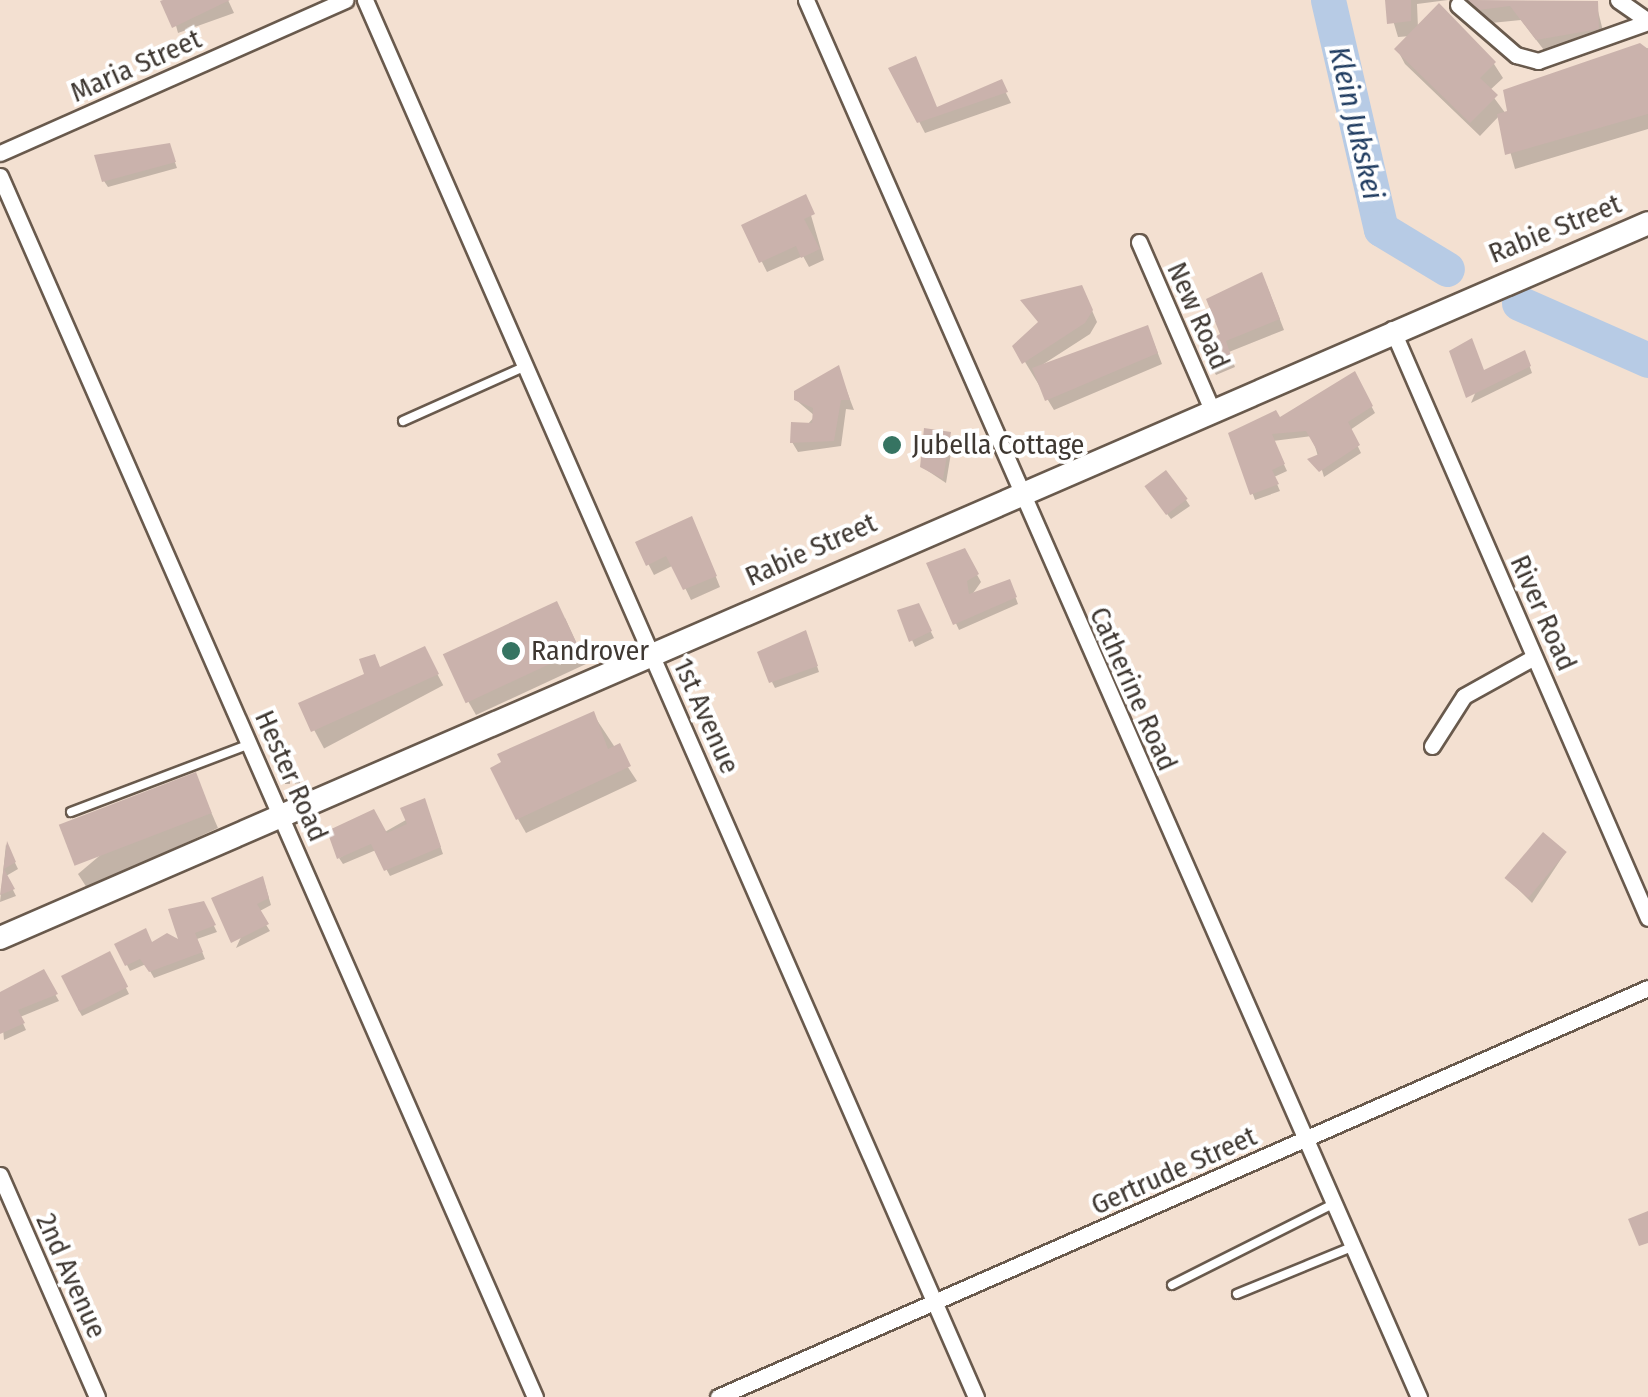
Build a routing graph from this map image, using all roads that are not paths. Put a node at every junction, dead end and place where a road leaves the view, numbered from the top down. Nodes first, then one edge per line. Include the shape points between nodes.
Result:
1 (346, 0) edge
2 (364, 0) edge
3 (806, 0) edge
4 (1618, 0) edge
5 (1458, 5) dead end
6 (1648, 21) edge
7 (0, 153) edge
8 (0, 176) edge
9 (1648, 223) edge
10 (1139, 242) dead end
11 (1392, 329) junction
12 (526, 366) junction
13 (1212, 410) junction
14 (404, 421) dead end
15 (1017, 492) junction
16 (652, 654) junction
17 (1534, 657) junction
18 (250, 744) junction
19 (1432, 746) dead end
20 (71, 812) dead end
21 (282, 816) junction
22 (1648, 918) edge
23 (0, 938) edge
24 (1648, 988) edge
25 (1308, 1139) junction
26 (0, 1176) edge
27 (1335, 1203) junction
28 (1354, 1246) junction
29 (1172, 1285) dead end
30 (1237, 1294) dead end
31 (935, 1303) junction
32 (97, 1397) edge
33 (535, 1397) edge
34 (718, 1397) edge
35 (976, 1397) edge
36 (1419, 1397) edge

1 - 7 street, Maria Street
2 - 12 street, 1st Avenue
3 - 15 street, Catherine Road
4 - 6 street
5 - 6 street via 1516,54 1538,61
8 - 18 street, Hester Road
9 - 11 street, Rabie Street
10 - 13 street, New Road
11 - 13 street, Rabie Street
11 - 17 street, River Road
12 - 14 lane
12 - 16 street, 1st Avenue
13 - 15 street, Rabie Street
15 - 16 street, Rabie Street
15 - 25 street, Catherine Road
16 - 21 street, Rabie Street
16 - 31 street, 1st Avenue
17 - 19 street via 1464,696
17 - 22 street, River Road
18 - 20 lane
18 - 21 street, Hester Road
21 - 23 street, Rabie Street
21 - 33 street, Hester Road
24 - 25 street, Gertrude Street
25 - 27 street, Catherine Road
25 - 31 street, Gertrude Street
26 - 32 street, 2nd Avenue
27 - 28 street, Catherine Road
27 - 29 lane
28 - 30 lane
28 - 36 street, Catherine Road
31 - 34 street, Gertrude Street
31 - 35 street, 1st Avenue

